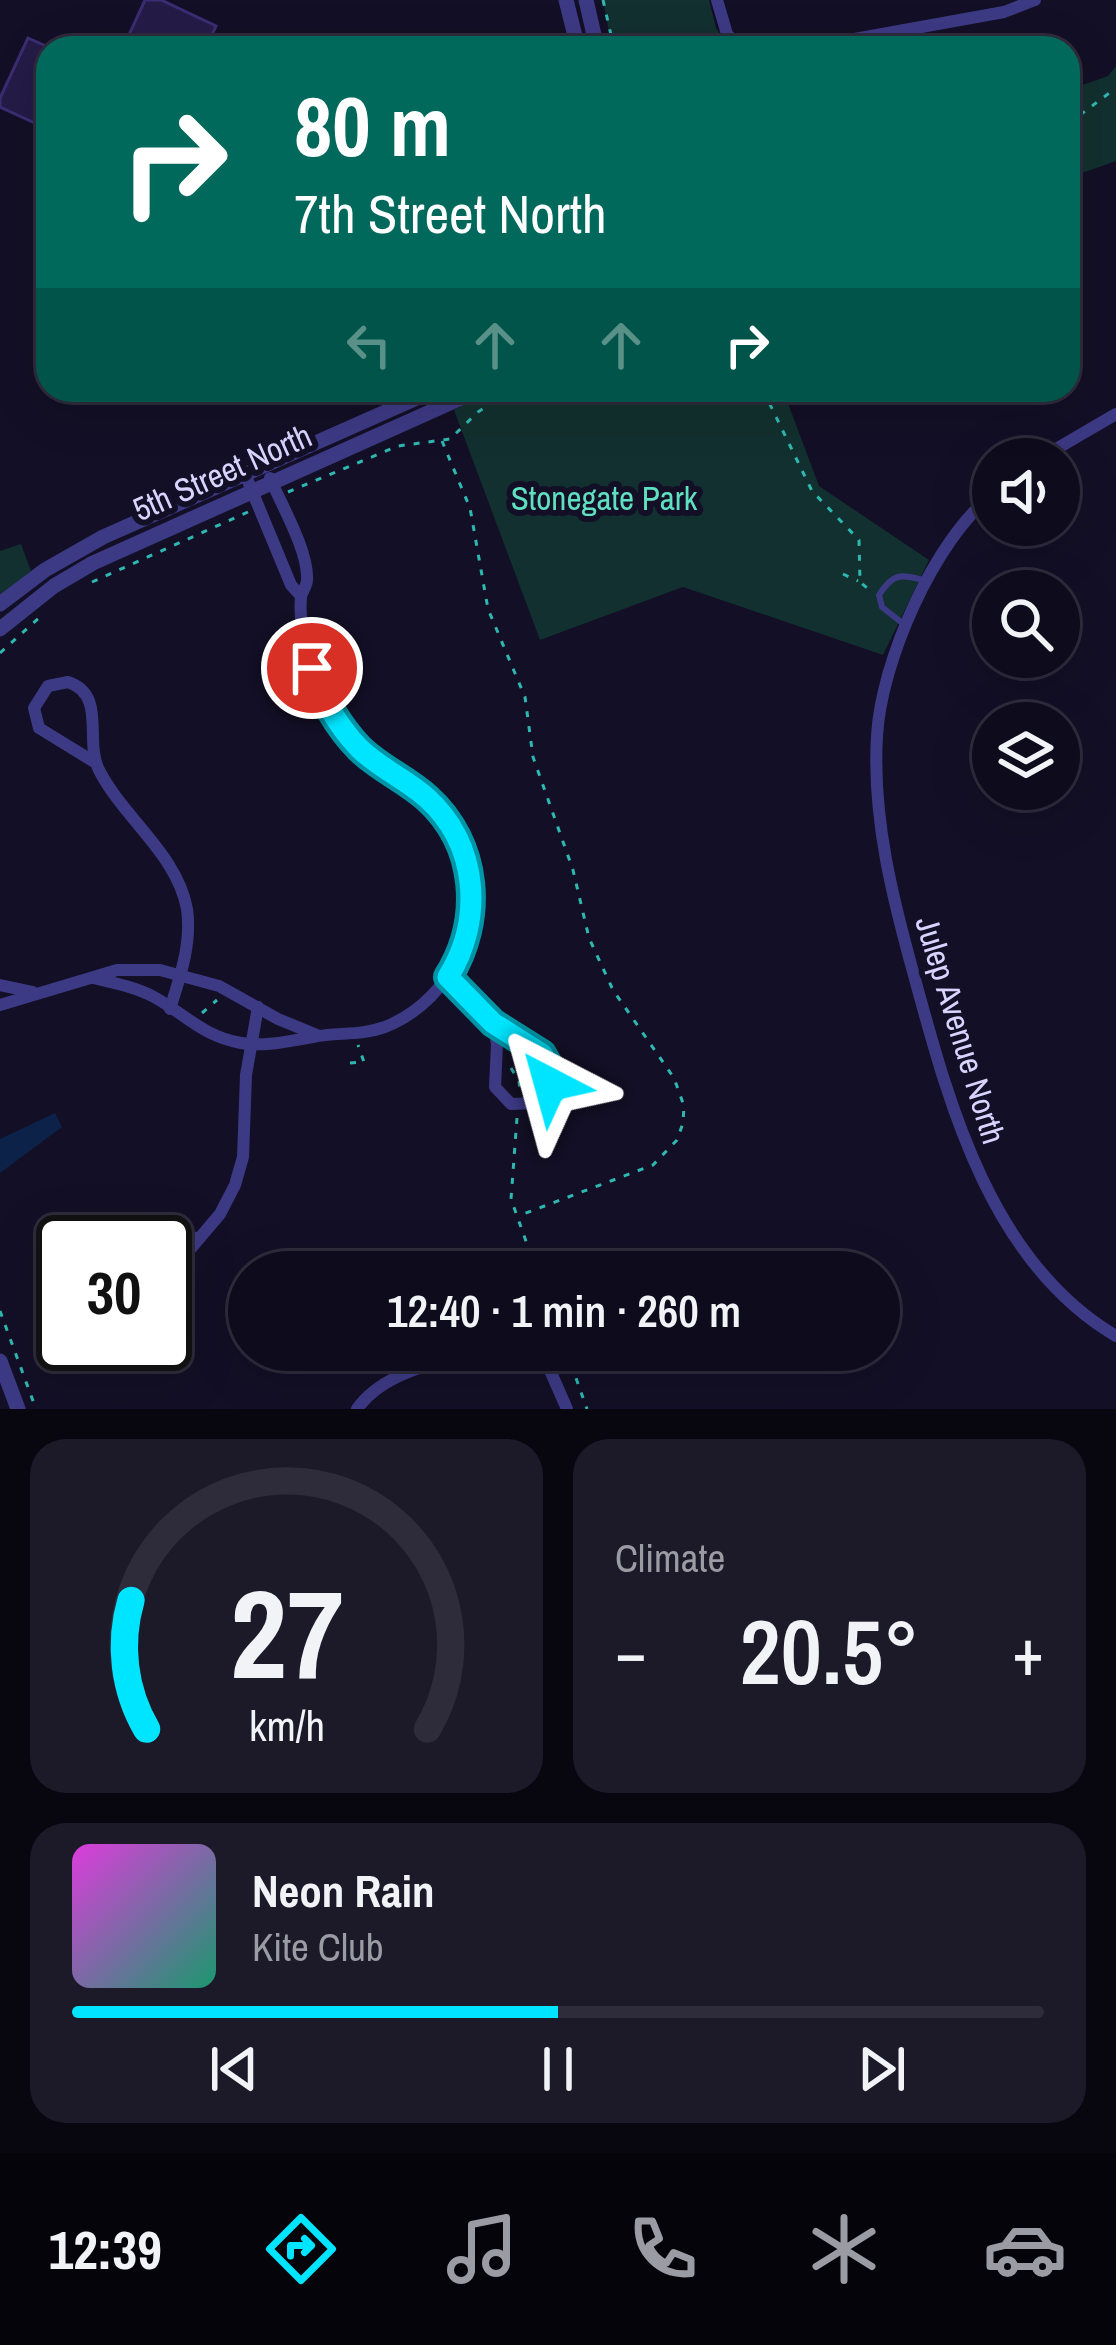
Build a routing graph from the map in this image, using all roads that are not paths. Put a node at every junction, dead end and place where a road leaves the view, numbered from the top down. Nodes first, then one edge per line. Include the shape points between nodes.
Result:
1 (566, 0) edge
2 (586, 0) edge
3 (717, 0) edge
4 (1035, 0) edge
5 (575, 36) edge
6 (594, 36) edge
7 (729, 36) edge
8 (871, 36) edge
9 (408, 402) edge
10 (455, 402) edge
11 (1116, 414) edge
12 (1075, 438) edge
13 (264, 466) junction
14 (244, 474) junction
15 (279, 488) junction
16 (252, 492) junction
17 (972, 512) edge
18 (928, 580) junction
19 (301, 596) junction
20 (0, 604) edge
21 (906, 626) junction
22 (0, 629) edge
23 (96, 763) junction
24 (181, 974) junction
25 (448, 977) junction
26 (93, 978) junction
27 (0, 985) edge
28 (34, 993) junction
29 (0, 1005) edge
30 (258, 1007) junction
31 (170, 1009) junction
32 (493, 1023) junction
33 (319, 1036) junction
34 (251, 1044) junction
35 (192, 1237) edge
36 (197, 1238) junction
37 (192, 1244) edge
38 (1116, 1336) edge
39 (0, 1361) edge
40 (418, 1371) edge
41 (550, 1371) edge
42 (18, 1409) edge
43 (356, 1409) edge
44 (567, 1409) edge

1 - 5 street
2 - 6 street
3 - 7 street
4 - 8 street
9 - 13 street, 5th Street North
10 - 15 street, 5th Street North
11 - 12 street
13 - 14 street, 5th Street North
13 - 15 street
14 - 16 street
14 - 20 street, 5th Street North via 82,547
15 - 16 street, 5th Street North
15 - 19 street via 303,561
16 - 19 street
16 - 22 street, 5th Street North via 93,563
17 - 18 street, Julep Avenue North
18 - 21 street, Julep Avenue North
18 - 21 lane via 897,574 879,595 882,608
19 - 25 street via 310,659 331,712 365,753 436,807 462,847 471,915
21 - 38 street, Julep Avenue North via 883,687 876,760 884,853 950,1103 1000,1214 1044,1274
23 - 23 street via 88,695 68,682 48,686 34,708 39,728
23 - 24 street via 179,883 188,925
24 - 26 street via 126,969
24 - 30 street
24 - 31 street
25 - 32 street
25 - 33 street via 387,1025
26 - 28 street
26 - 31 street
27 - 28 street
28 - 29 street
30 - 33 street
30 - 34 street
31 - 34 street via 214,1036
32 - 32 street via 494,1088 511,1104 535,1103 550,1084 547,1061
33 - 34 street
34 - 36 street via 238,1176
35 - 36 street
36 - 37 street
39 - 42 street
40 - 43 street via 381,1385
41 - 44 street

